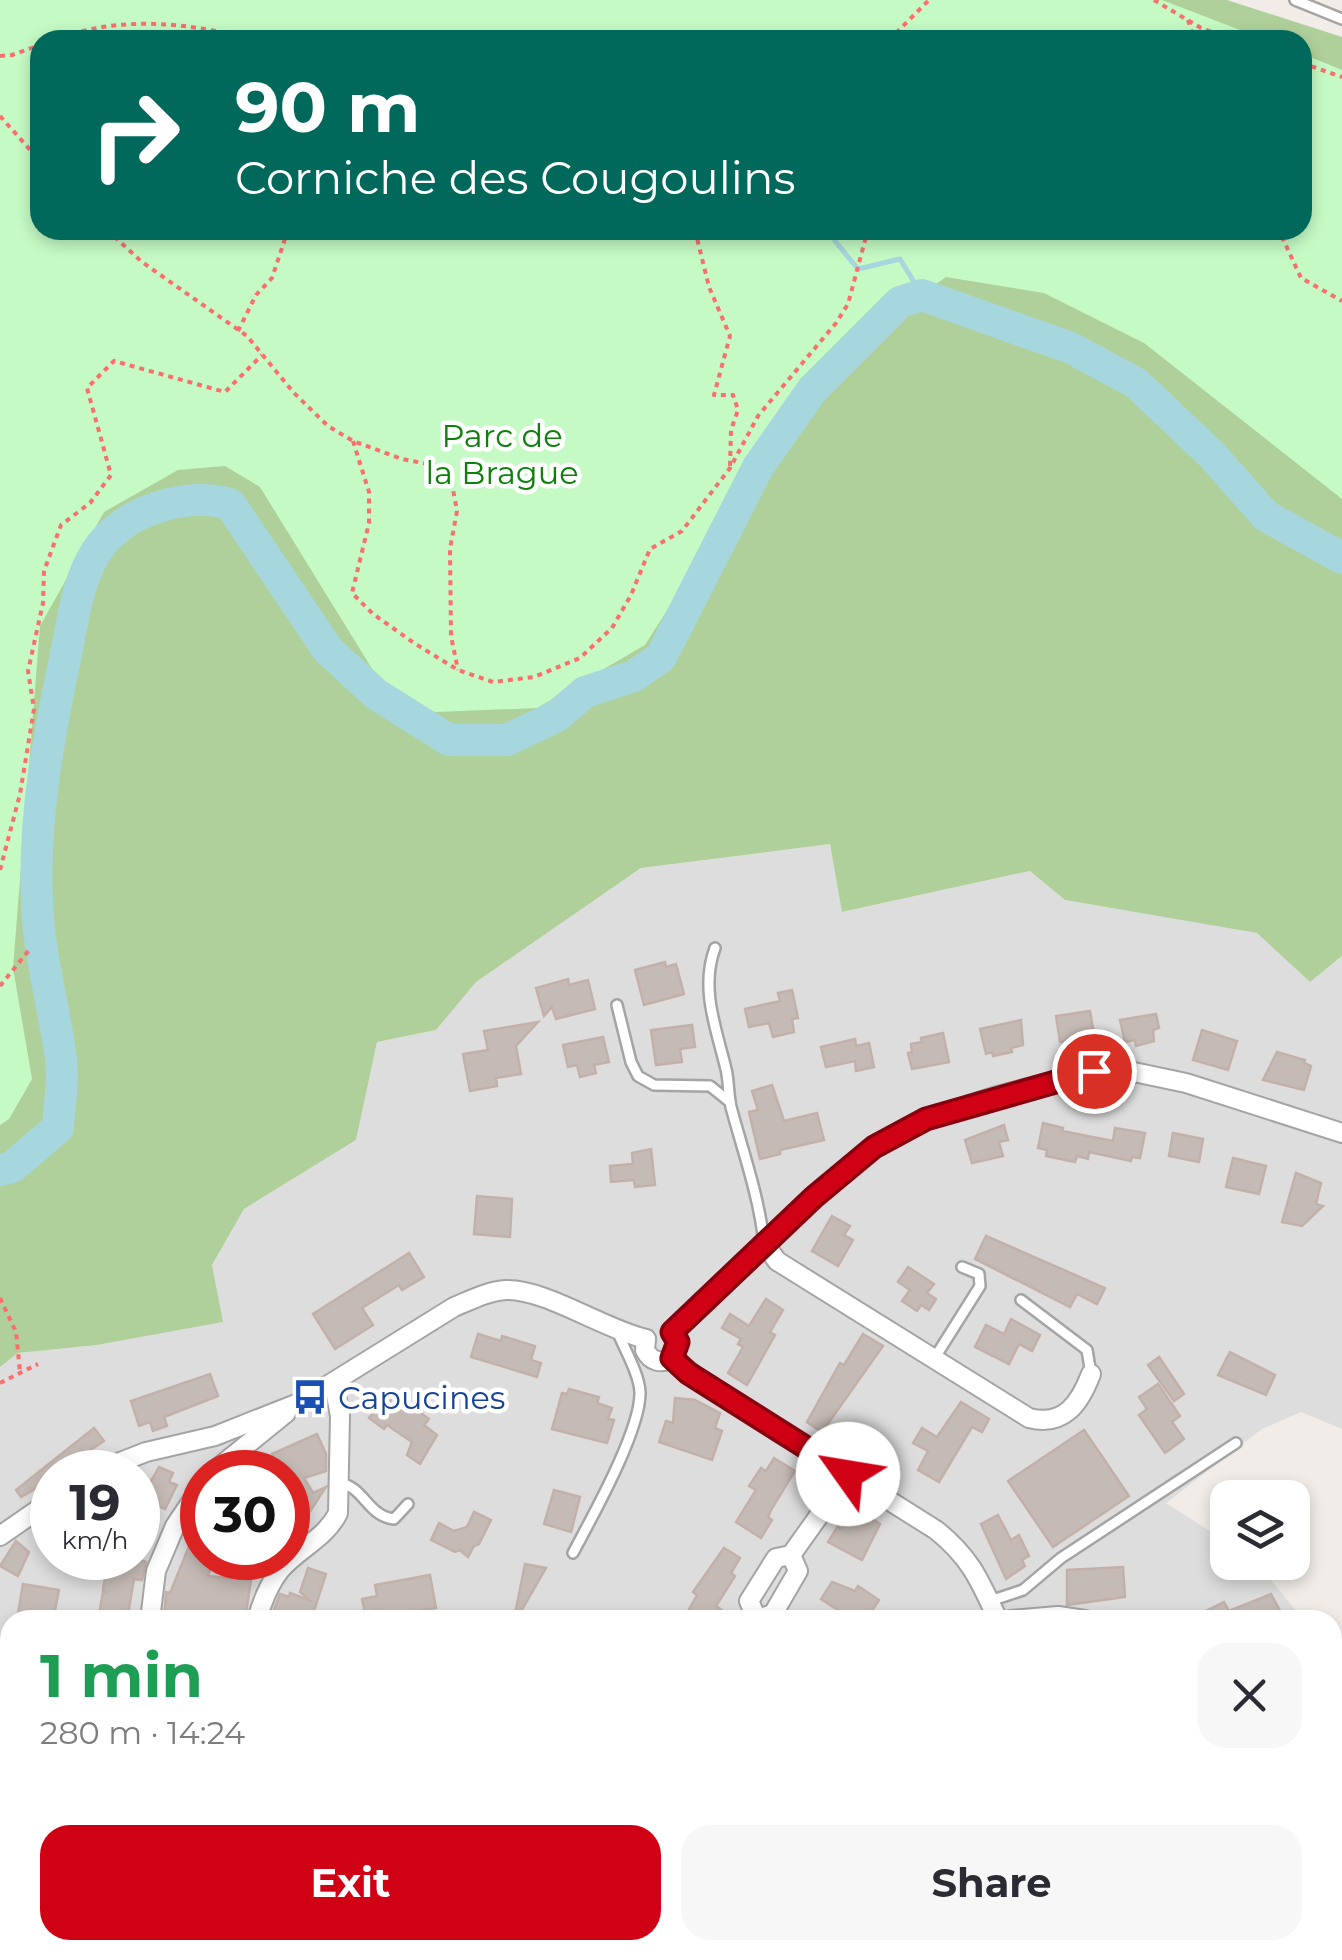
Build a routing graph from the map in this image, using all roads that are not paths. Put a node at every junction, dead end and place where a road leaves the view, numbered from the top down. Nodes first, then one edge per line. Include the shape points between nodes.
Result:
1 (1295, 0) edge
2 (1342, 19) edge
3 (715, 948) dead end
4 (617, 1005) dead end
5 (730, 1102) junction
6 (1342, 1133) edge
7 (764, 1242) junction
8 (962, 1266) dead end
9 (1021, 1300) dead end
10 (618, 1332) junction
11 (672, 1332) junction
12 (646, 1340) junction
13 (672, 1358) junction
14 (934, 1359) junction
15 (1091, 1374) joint
16 (334, 1384) junction
17 (260, 1426) junction
18 (1236, 1442) dead end
19 (160, 1450) edge
20 (235, 1450) edge
21 (848, 1474) junction
22 (339, 1483) junction
23 (408, 1504) dead end
24 (30, 1515) edge
25 (180, 1519) edge
26 (0, 1536) edge
27 (573, 1552) dead end
28 (791, 1555) junction
29 (990, 1601) junction
30 (151, 1610) edge
31 (259, 1610) edge
32 (752, 1610) edge
33 (776, 1610) edge
34 (994, 1610) edge

1 - 2 lane
3 - 5 lane via 709,1003
4 - 5 lane via 638,1076 654,1085 710,1086
5 - 7 lane
6 - 7 street via 1186,1083 1094,1071 926,1119 874,1147
7 - 11 street
7 - 14 street via 777,1261
8 - 14 lane via 979,1274 980,1286
9 - 15 lane via 1088,1350
10 - 12 street
10 - 16 street via 529,1292 504,1290 454,1307
10 - 27 lane via 640,1389 638,1408
11 - 12 street via 657,1329
11 - 13 street via 678,1342
12 - 13 street via 652,1359
13 - 21 street
14 - 15 street via 1045,1422 1081,1399
16 - 17 street
16 - 22 street
17 - 19 street
17 - 20 street
18 - 29 lane via 1023,1590
21 - 28 street
21 - 29 street via 961,1550
22 - 23 lane via 352,1485 382,1517 394,1519
22 - 31 street via 332,1524 280,1570
24 - 26 street
25 - 30 street via 156,1571
28 - 32 street via 776,1558 749,1601
28 - 33 street via 798,1571
29 - 34 street

